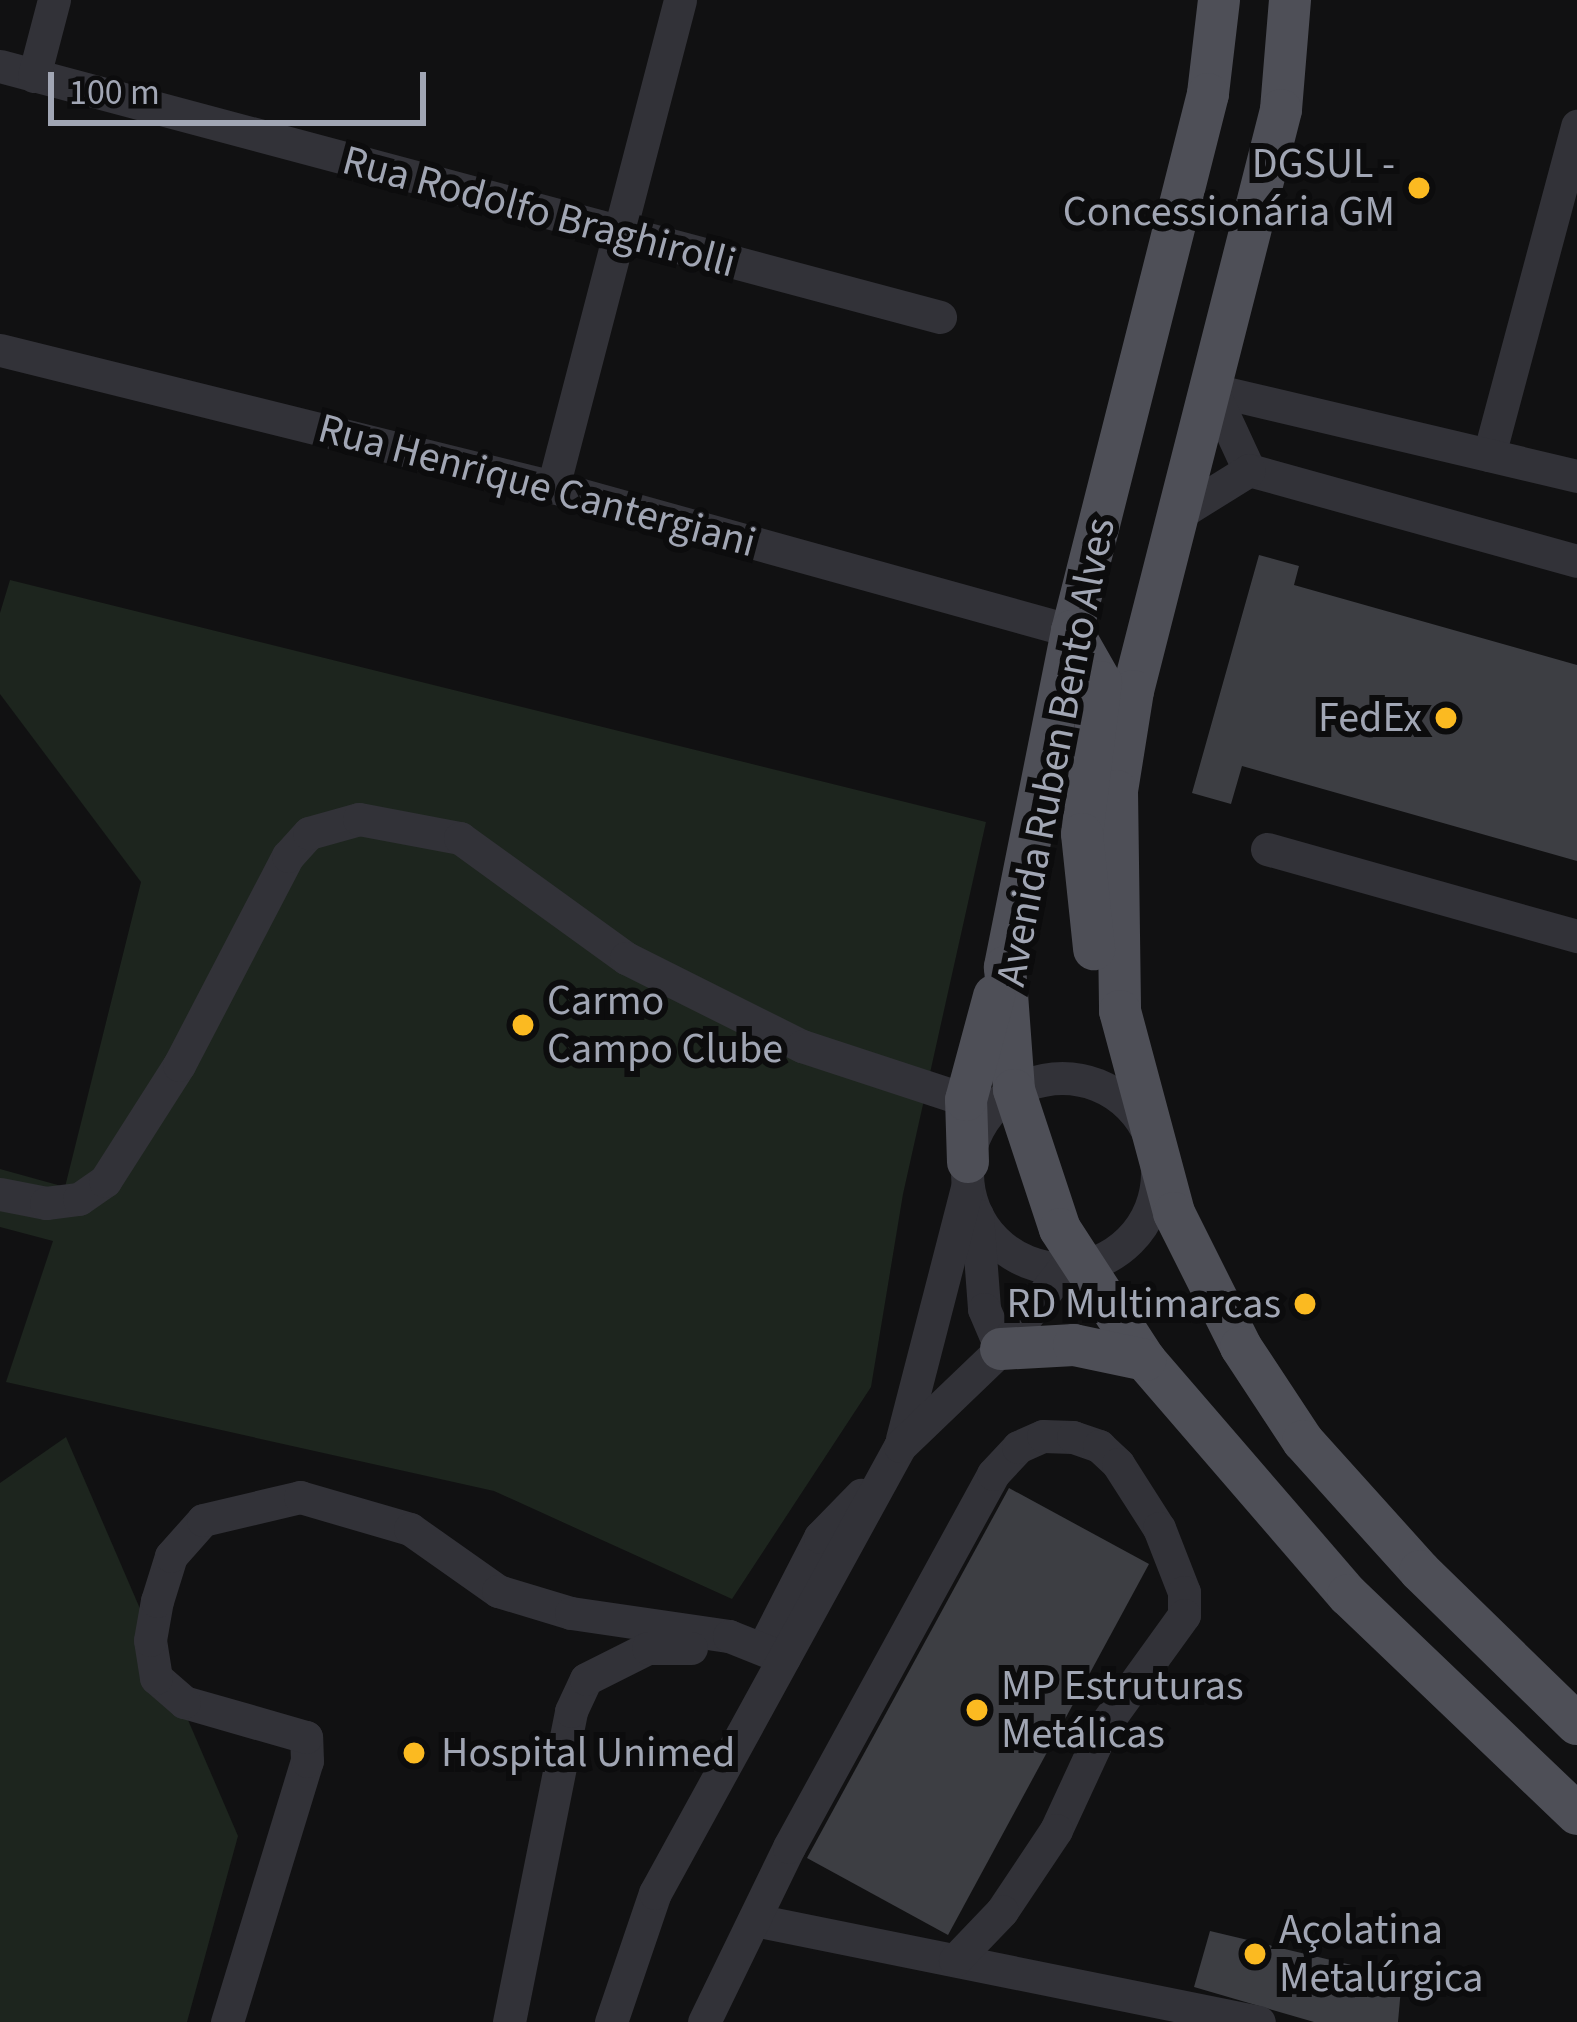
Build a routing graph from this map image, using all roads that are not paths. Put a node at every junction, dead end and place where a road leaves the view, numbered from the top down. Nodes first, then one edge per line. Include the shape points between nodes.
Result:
1 (54, 0) edge
2 (680, 0) edge
3 (1220, 0) edge
4 (1290, 0) edge
5 (0, 66) edge
6 (34, 76) junction
7 (1577, 126) edge
8 (618, 236) junction
9 (940, 317) dead end
10 (0, 350) edge
11 (1212, 390) junction
12 (1489, 455) junction
13 (1249, 470) junction
14 (1577, 476) edge
15 (554, 487) junction
16 (1180, 513) junction
17 (1577, 562) edge
18 (1072, 631) junction
19 (1267, 849) dead end
20 (1577, 936) edge
21 (1006, 967) junction
22 (1120, 1011) junction
23 (1014, 1090) junction
24 (966, 1100) junction
25 (1151, 1138) junction
26 (970, 1189) junction
27 (0, 1194) edge
28 (1073, 1268) junction
29 (1001, 1349) junction
30 (1145, 1360) junction
31 (896, 1454) junction
32 (680, 1638) junction
33 (774, 1661) junction
34 (1577, 1724) edge
35 (1577, 1814) edge
36 (754, 1920) junction
37 (955, 1960) junction
38 (227, 2022) edge
39 (509, 2022) edge
40 (611, 2022) edge
41 (704, 2022) edge
42 (1258, 2022) edge

1 - 6 street
2 - 8 street
3 - 18 main road, Avenida Ruben Bento Alves via 1202,116
4 - 11 main road, Avenida Ruben Bento Alves via 1281,110
5 - 6 street, Rua Rodolfo Braghirolli
6 - 8 street, Rua Rodolfo Braghirolli
7 - 12 street
8 - 9 street, Rua Rodolfo Braghirolli
8 - 15 street
10 - 15 street, Rua Henrique Cantergiani
11 - 12 street
11 - 13 street
11 - 16 main road, Avenida Ruben Bento Alves
12 - 14 street
13 - 16 street
13 - 17 street
15 - 18 street, Rua Henrique Cantergiani
16 - 22 main road, Avenida Ruben Bento Alves via 1146,623 1117,790
18 - 21 main road, Avenida Ruben Bento Alves
18 - 22 main road via 1101,682 1082,834 1095,953
19 - 20 street
21 - 23 main road, Avenida Ruben Bento Alves
21 - 24 main road
22 - 25 main road, Avenida Ruben Bento Alves
23 - 25 street via 1039,1080 1089,1081 1136,1112
23 - 26 street via 977,1130
23 - 28 main road, Avenida Ruben Bento Alves
24 - 26 main road
24 - 27 street via 802,1046 626,958 460,838 359,819 309,833 288,856 179,1065 105,1181 79,1199 46,1203
25 - 28 street via 1151,1207 1125,1244
25 - 34 main road, Avenida Ruben Bento Alves via 1204,1276 1303,1441 1420,1571
26 - 28 street via 1015,1256
26 - 29 street via 983,1310
26 - 31 street
28 - 29 street
28 - 30 main road, Avenida Ruben Bento Alves
29 - 30 main road via 1074,1345
29 - 31 street
30 - 35 main road, Avenida Ruben Bento Alves via 1348,1595
31 - 33 street
32 - 33 street
32 - 38 street via 497,1591 410,1529 300,1497 203,1520 171,1556 157,1600 150,1640 156,1678 184,1702 306,1737 307,1761
32 - 39 street via 610,1661 586,1679 571,1711
33 - 40 street via 655,1893
36 - 37 street
36 - 37 street via 993,1474 1018,1447 1043,1436 1073,1437 1118,1464 1159,1528 1184,1592 1184,1615 1104,1726 1056,1830 1002,1911
36 - 41 street
37 - 42 street

